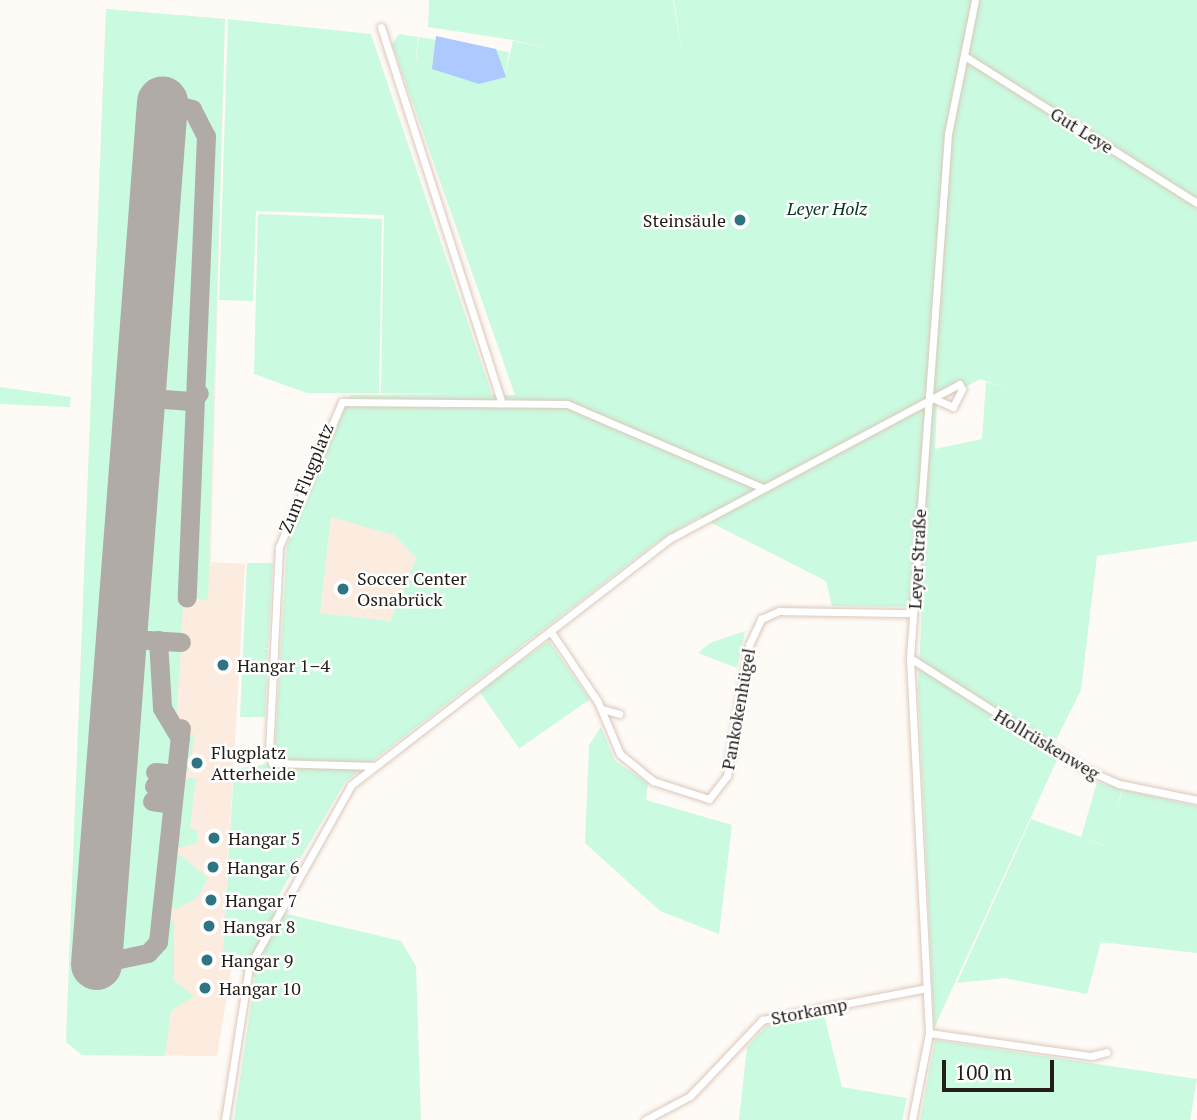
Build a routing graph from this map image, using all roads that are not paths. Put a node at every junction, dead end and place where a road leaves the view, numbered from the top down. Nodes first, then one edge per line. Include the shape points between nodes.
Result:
1 (975, 0) edge
2 (381, 27) dead end
3 (966, 57) dead end
4 (1197, 202) edge
5 (501, 400) junction
6 (930, 400) junction
7 (761, 487) junction
8 (914, 613) junction
9 (551, 632) junction
10 (910, 658) junction
11 (601, 708) junction
12 (619, 714) dead end
13 (375, 765) junction
14 (1197, 800) edge
15 (927, 988) junction
16 (929, 1033) junction
17 (1108, 1052) dead end
18 (225, 1120) edge
19 (645, 1120) edge
20 (912, 1120) edge

1 - 6 street, Leyer Straße via 948,134
2 - 5 street
3 - 4 street, Gut Leye
5 - 7 street, Zum Flugplatz via 567,404
5 - 13 street, Zum Flugplatz via 342,402 284,529 272,763
6 - 7 street
6 - 8 street, Leyer Straße
7 - 9 street via 645,556
8 - 10 street, Leyer Straße
8 - 11 street, Pankokenhügel via 779,611 761,619 749,645 727,776 709,799 653,781 629,763 610,742
9 - 11 street, Pankokenhügel
9 - 13 street
10 - 14 street, Hollrüskenweg via 1085,769 1119,784
10 - 15 street, Leyer Straße
11 - 12 street
13 - 18 street via 351,785 249,967
15 - 16 street, Leyer Straße
15 - 19 street, Storkamp via 762,1020 690,1096
16 - 17 street via 1091,1056
16 - 20 street, Leyer Straße

